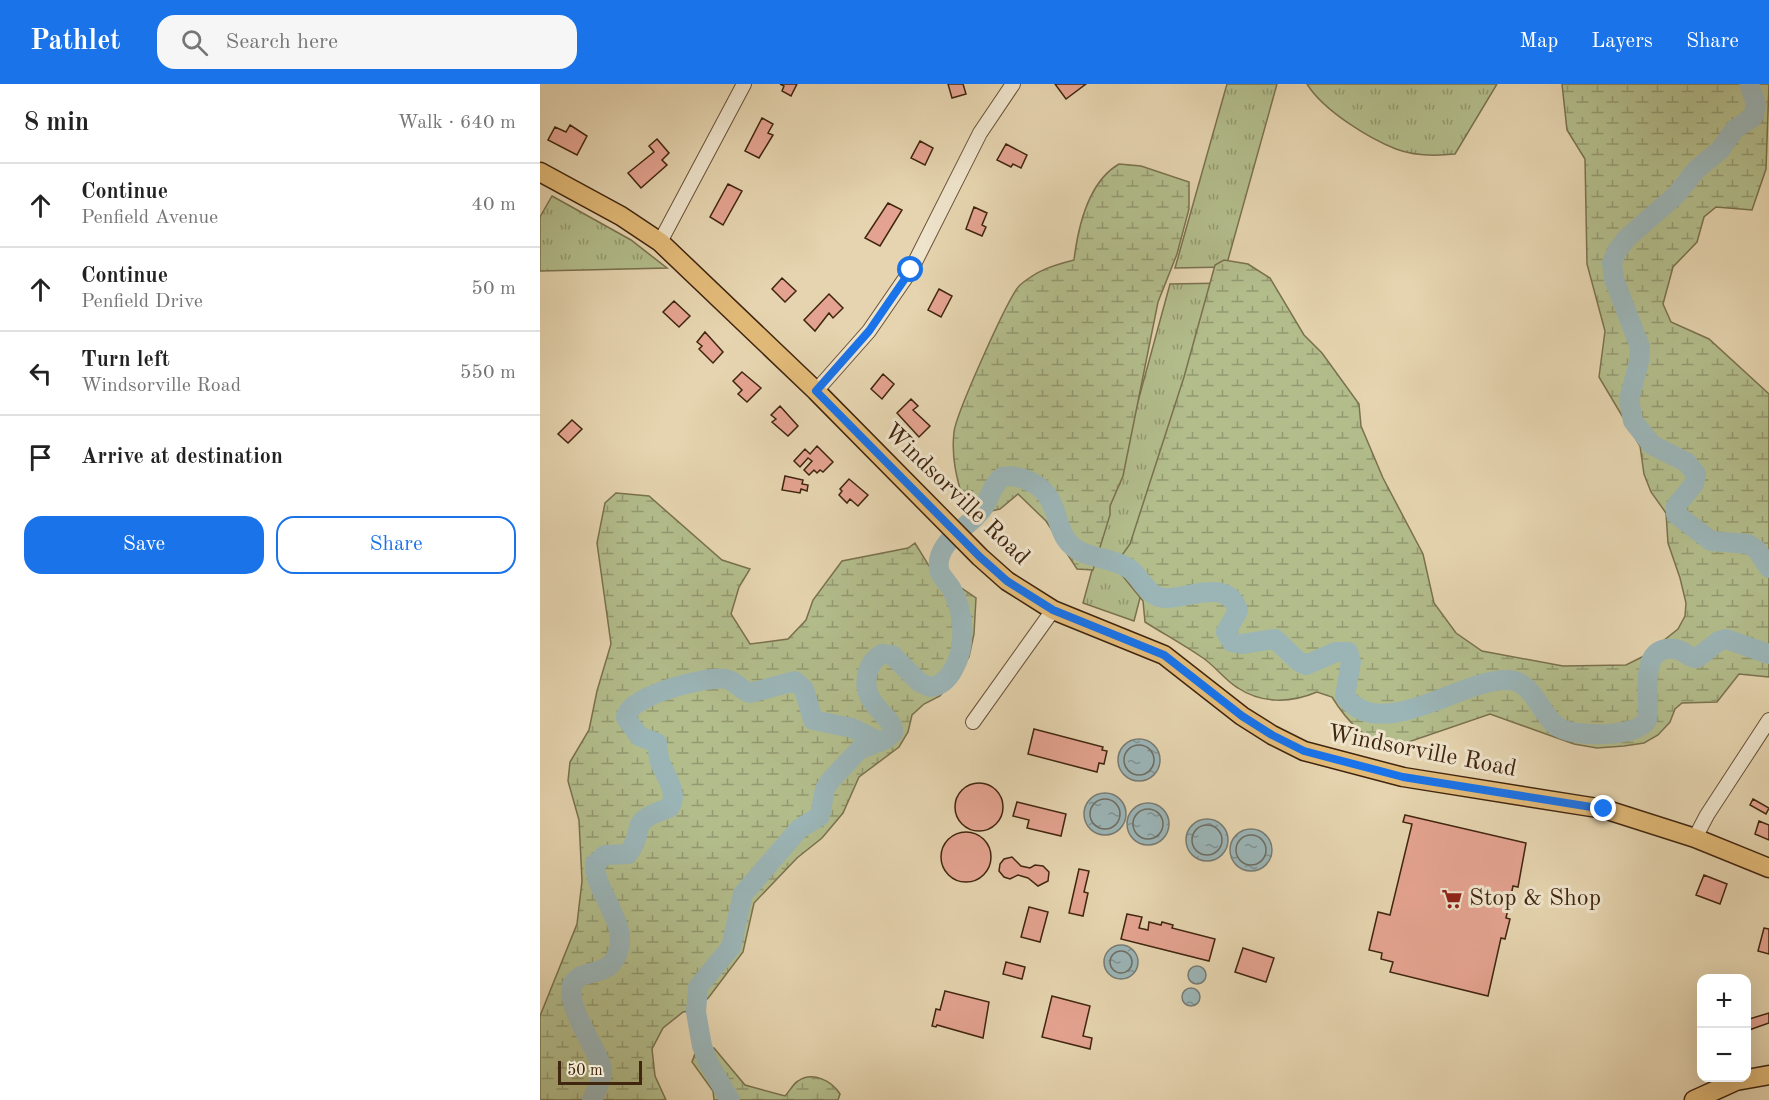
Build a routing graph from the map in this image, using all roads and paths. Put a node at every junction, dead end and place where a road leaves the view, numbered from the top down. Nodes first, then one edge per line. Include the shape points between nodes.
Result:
1 (744, 84) edge
2 (1013, 84) edge
3 (540, 172) edge
4 (660, 242) junction
5 (816, 391) junction
6 (1053, 610) junction
7 (1769, 720) edge
8 (973, 722) dead end
9 (1695, 838) junction
10 (1769, 868) edge
11 (1769, 1075) edge
12 (1694, 1100) edge

1 - 4 street
2 - 5 street via 980,133 911,270 869,331
3 - 4 main road, Windsorville Road
4 - 5 main road, Windsorville Road
5 - 6 main road, Windsorville Road via 1007,581
6 - 8 street
6 - 9 main road, Windsorville Road via 1164,655 1272,735 1322,758 1443,785 1604,809
7 - 9 street
9 - 10 main road, Windsorville Road
11 - 12 main road via 1736,1081

